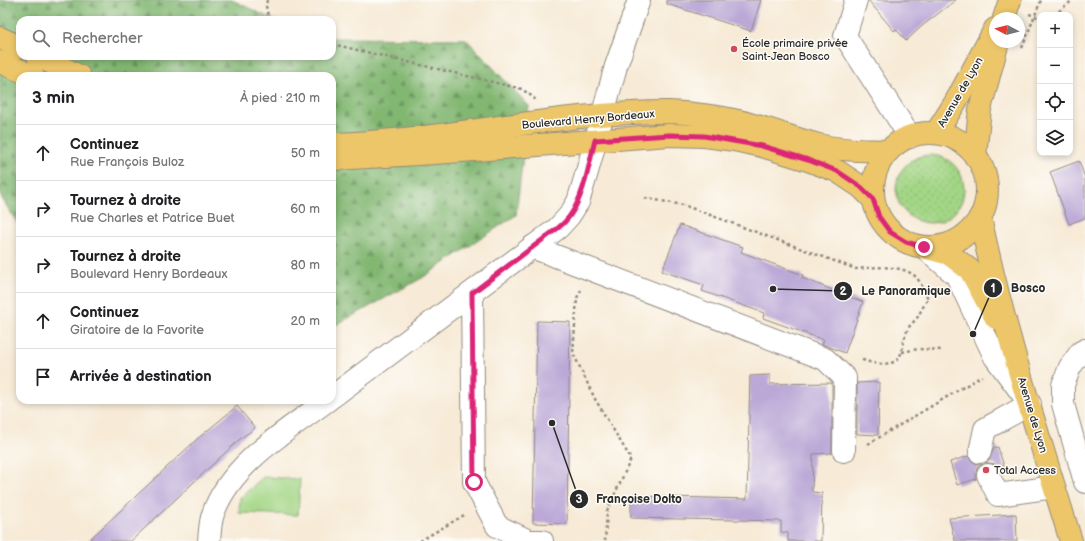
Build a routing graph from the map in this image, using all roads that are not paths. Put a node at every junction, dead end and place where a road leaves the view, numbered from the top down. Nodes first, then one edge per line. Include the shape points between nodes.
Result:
1 (638, 0) edge
2 (856, 0) edge
3 (0, 38) edge
4 (989, 40) edge
5 (16, 45) edge
6 (996, 48) edge
7 (46, 60) edge
8 (0, 62) edge
9 (24, 72) edge
10 (71, 72) edge
11 (598, 128) junction
12 (936, 134) junction
13 (910, 137) junction
14 (336, 144) edge
15 (888, 151) junction
16 (975, 156) junction
17 (336, 159) edge
18 (873, 199) junction
19 (980, 217) junction
20 (532, 247) junction
21 (924, 247) junction
22 (472, 293) junction
23 (1085, 350) edge
24 (1009, 362) junction
25 (336, 394) edge
26 (323, 404) edge
27 (1030, 404) junction
28 (844, 451) road end
29 (980, 452) dead end
30 (988, 476) dead end
31 (1085, 482) edge
32 (1054, 487) junction
33 (209, 541) edge
34 (542, 541) edge
35 (1071, 541) edge

1 - 11 street
2 - 13 street via 845,36
3 - 5 main road
4 - 12 main road, Avenue de Lyon
6 - 16 main road, Avenue de Lyon via 980,109
7 - 10 main road
8 - 9 main road
11 - 14 main road, Boulevard Henry Bordeaux via 427,136
11 - 15 main road, Boulevard Henry Bordeaux via 633,113 671,112 738,121 820,146
11 - 17 main road, Boulevard Henry Bordeaux via 435,153
11 - 18 main road, Boulevard Henry Bordeaux via 704,136 762,146 837,171 861,187
11 - 20 street via 578,202 558,228
12 - 13 main road via 918,134
12 - 16 main road via 958,141 968,147
13 - 15 main road
15 - 18 main road via 878,165 873,182
16 - 19 main road via 983,170 986,186 985,202
18 - 21 main road via 879,217 890,232 906,242
19 - 21 main road via 962,237 950,244
19 - 24 main road, Avenue de Lyon
20 - 22 street
20 - 28 street via 826,359 845,378
21 - 24 main road, Avenue de Lyon via 949,254 970,270
22 - 25 street
22 - 34 street via 474,482 497,526 529,541
23 - 31 street via 1070,367 1063,385 1063,404
24 - 27 main road, Avenue de Lyon
26 - 33 street via 239,471 225,489 212,515
27 - 29 street via 985,429
27 - 32 main road, Avenue de Lyon
30 - 32 street via 998,495
32 - 35 main road, Avenue de Lyon

